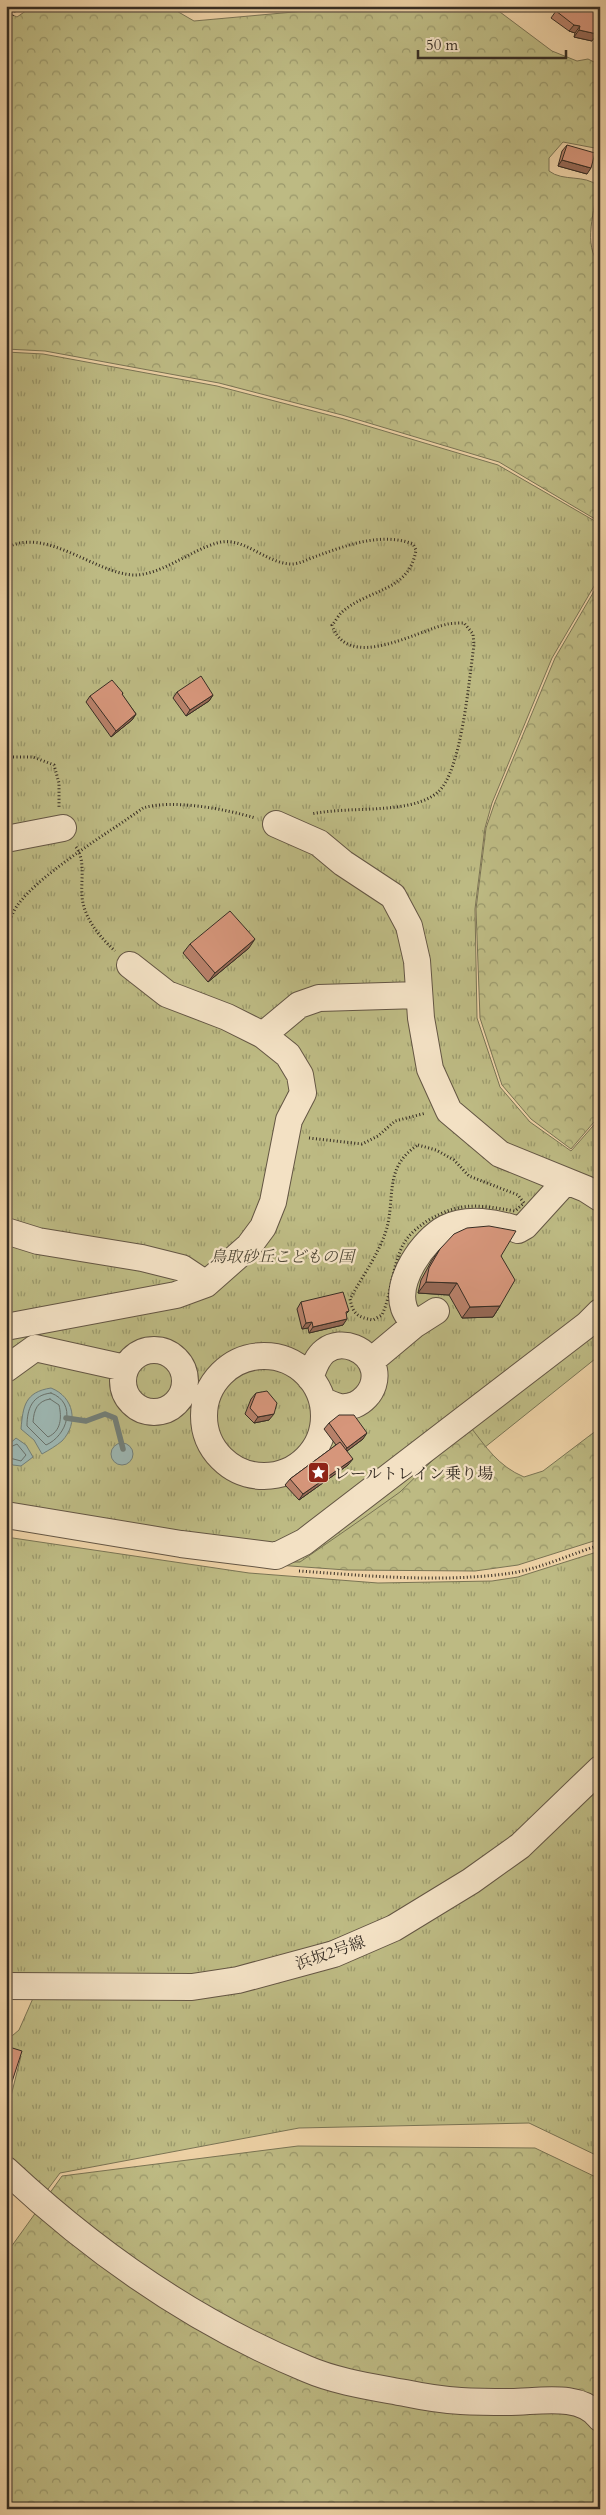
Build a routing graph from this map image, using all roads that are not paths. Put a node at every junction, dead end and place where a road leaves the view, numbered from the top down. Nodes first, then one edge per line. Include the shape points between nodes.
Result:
1 (276, 824) road end
2 (63, 828) dead end
3 (6, 838) edge
4 (130, 965) dead end
5 (419, 995) junction
6 (263, 1035) junction
7 (566, 1181) junction
8 (600, 1198) edge
9 (6, 1232) edge
10 (206, 1284) junction
11 (436, 1311) dead end
12 (600, 1312) edge
13 (8, 1325) edge
14 (414, 1325) junction
15 (15, 1361) edge
16 (370, 1361) junction
17 (125, 1368) junction
18 (310, 1378) junction
19 (196, 1392) junction
20 (322, 1400) junction
21 (6, 1515) edge
22 (600, 1769) edge
23 (6, 1986) edge
24 (6, 2170) edge
25 (600, 2418) edge

1 - 5 street via 318,843 393,896 409,926 417,961
2 - 3 street
4 - 6 street via 167,994
5 - 6 street via 319,998 299,1006
5 - 7 street via 430,1069 449,1111 500,1154
6 - 10 street via 288,1055 303,1084 303,1093 290,1120 273,1202 263,1227 249,1246
7 - 8 street
7 - 14 street via 518,1230 500,1223 473,1222 448,1227 429,1239 414,1260 403,1287 404,1308
9 - 10 street via 182,1268
10 - 13 street via 176,1295
11 - 14 street
12 - 21 street via 304,1542 276,1556
13 - 15 street via 15,1329 23,1345
14 - 16 street
15 - 17 street via 35,1348
16 - 18 street via 355,1348 335,1346 318,1358
16 - 20 street via 373,1386 363,1400 348,1407
17 - 19 street via 130,1360 148,1350 168,1353 182,1368
17 - 19 street via 123,1388 127,1398 143,1410 164,1410 180,1398
18 - 19 street via 284,1360 269,1356 253,1357 238,1362
18 - 20 street
19 - 20 street via 212,1447 230,1466 255,1476 294,1469 313,1451 323,1427
22 - 23 street, 浜坂2号線 via 520,1846 471,1881 394,1928 334,1954 238,1980 192,1987
24 - 25 street via 98,2249 189,2310 308,2370 370,2387 421,2396 468,2401 555,2400 575,2403 595,2412

